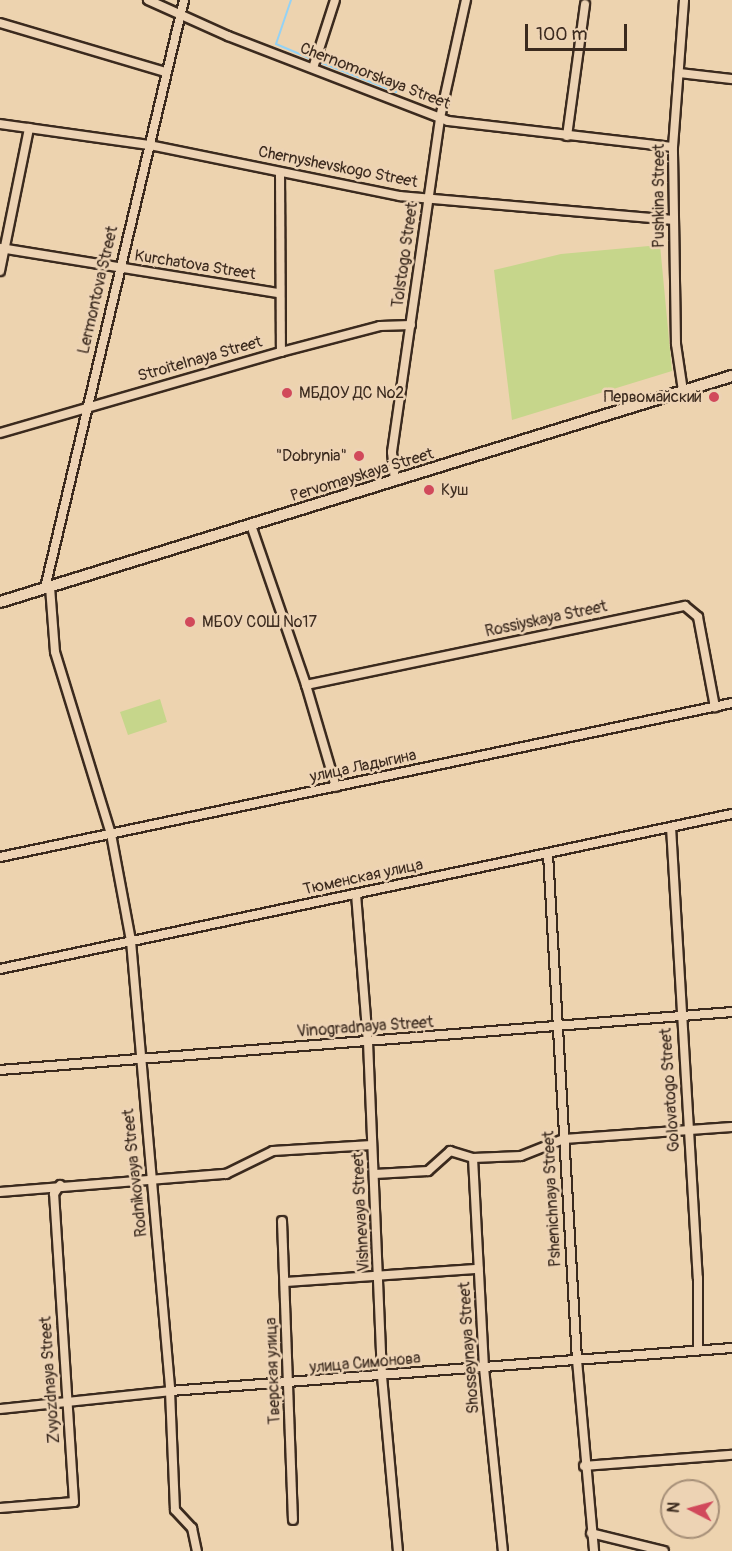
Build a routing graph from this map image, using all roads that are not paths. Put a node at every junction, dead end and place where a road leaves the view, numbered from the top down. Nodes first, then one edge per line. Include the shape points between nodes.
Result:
1 (148, 0) edge
2 (184, 0) edge
3 (335, 0) edge
4 (466, 0) edge
5 (684, 0) edge
6 (585, 4) dead end
7 (180, 15) junction
8 (0, 23) edge
9 (315, 63) junction
10 (165, 72) junction
11 (679, 73) junction
12 (732, 79) edge
13 (440, 118) junction
14 (0, 124) edge
15 (29, 128) junction
16 (567, 136) junction
17 (149, 145) junction
18 (673, 147) junction
19 (280, 172) junction
20 (429, 198) junction
21 (673, 220) junction
22 (2, 248) edge
23 (119, 268) junction
24 (0, 270) edge
25 (278, 293) junction
26 (411, 326) junction
27 (281, 352) junction
28 (732, 376) edge
29 (682, 391) junction
30 (86, 408) junction
31 (0, 433) edge
32 (395, 481) junction
33 (251, 525) junction
34 (47, 588) junction
35 (0, 602) edge
36 (306, 685) junction
37 (732, 703) edge
38 (715, 707) junction
39 (336, 787) junction
40 (732, 814) edge
41 (671, 827) junction
42 (111, 834) junction
43 (548, 854) junction
44 (0, 857) edge
45 (356, 894) junction
46 (131, 941) junction
47 (0, 969) edge
48 (732, 1012) edge
49 (680, 1016) junction
50 (558, 1026) junction
51 (368, 1042) junction
52 (138, 1057) junction
53 (0, 1070) edge
54 (732, 1127) edge
55 (688, 1131) junction
56 (564, 1139) junction
57 (372, 1145) junction
58 (473, 1158) junction
59 (375, 1174) junction
60 (151, 1179) junction
61 (60, 1185) junction
62 (0, 1192) edge
63 (282, 1221) dead end
64 (479, 1269) junction
65 (380, 1274) junction
66 (286, 1282) junction
67 (732, 1348) edge
68 (698, 1350) junction
69 (577, 1360) junction
70 (484, 1368) junction
71 (382, 1376) junction
72 (288, 1385) junction
73 (170, 1391) junction
74 (66, 1403) junction
75 (0, 1408) edge
76 (732, 1455) edge
77 (584, 1466) junction
78 (0, 1508) edge
79 (293, 1520) dead end
80 (592, 1542) edge
81 (197, 1551) edge
82 (398, 1551) edge
83 (503, 1551) edge
84 (664, 1551) edge

1 - 7 street, Chernomorskaya Street
2 - 7 street, Lermontova Street
3 - 9 street
4 - 13 street, Tolstogo Street
5 - 11 street, Pushkina Street
6 - 16 street
7 - 9 street, Chernomorskaya Street
7 - 10 street, Lermontova Street
8 - 10 street
9 - 13 street, Chernomorskaya Street
10 - 17 street, Lermontova Street
11 - 12 street
11 - 18 street, Pushkina Street
13 - 16 street, Chernomorskaya Street
13 - 20 street, Tolstogo Street
14 - 15 street, Chernyshevskogo Street
15 - 17 street, Chernyshevskogo Street
15 - 22 street
16 - 18 street, Chernomorskaya Street
17 - 19 street, Chernyshevskogo Street
17 - 23 street, Lermontova Street
18 - 21 street, Pushkina Street
19 - 20 street, Chernyshevskogo Street
19 - 25 street
20 - 21 street, Chernyshevskogo Street
20 - 26 street, Tolstogo Street
21 - 29 street, Pushkina Street via 676,345
22 - 23 street, Kurchatova Street
22 - 24 street
23 - 25 street, Kurchatova Street
23 - 30 street, Lermontova Street
25 - 27 street
26 - 27 street, Stroitelnaya Street via 380,326
26 - 32 street, Tolstogo Street via 392,452
27 - 30 street, Stroitelnaya Street
28 - 29 street, Pervomayskaya Street
29 - 32 street, Pervomayskaya Street
30 - 31 street, Stroitelnaya Street
30 - 34 street, Lermontova Street
32 - 33 street, Pervomayskaya Street
33 - 34 street, Pervomayskaya Street
33 - 36 street
34 - 35 street, Pervomayskaya Street
34 - 42 street, Lermontova Street via 55,652
36 - 38 street, Rossiyskaya Street via 685,606 698,618
36 - 39 street
37 - 38 street, улица Ладыгина
38 - 39 street, улица Ладыгина
39 - 42 street, улица Ладыгина
40 - 41 street, Тюменская улица
41 - 43 street, Тюменская улица
41 - 49 street, Golovatogo Street
42 - 44 street, улица Ладыгина
42 - 46 street, Rodnikovaya Street
43 - 45 street, Тюменская улица
43 - 50 street, Pshenichnaya Street
45 - 46 street, Тюменская улица
45 - 51 street, Vishnevaya Street
46 - 47 street, Тюменская улица
46 - 52 street, Rodnikovaya Street
48 - 49 street, Vinogradnaya Street
49 - 50 street, Vinogradnaya Street
49 - 55 street, Golovatogo Street
50 - 51 street, Vinogradnaya Street
50 - 56 street, Pshenichnaya Street
51 - 52 street, Vinogradnaya Street
51 - 57 street, Vishnevaya Street
52 - 53 street, Vinogradnaya Street
52 - 60 street, Rodnikovaya Street
54 - 55 street
55 - 56 street
55 - 68 street, Golovatogo Street
56 - 58 street via 520,1156
56 - 69 street, Pshenichnaya Street
57 - 59 street, Vishnevaya Street
57 - 60 street via 273,1151 226,1174
58 - 59 street via 450,1151 428,1171
58 - 64 street, Shosseynaya Street
59 - 65 street, Vishnevaya Street
60 - 61 street
60 - 73 street, Rodnikovaya Street
61 - 62 street
61 - 74 street, Zvyozdnaya Street via 54,1194
63 - 66 street, Тверская улица
64 - 65 street
64 - 70 street, Shosseynaya Street
65 - 66 street
65 - 71 street, Vishnevaya Street
66 - 72 street, Тверская улица
67 - 68 street, улица Симонова
68 - 69 street, улица Симонова
69 - 70 street, улица Симонова
69 - 77 street, Pshenichnaya Street
70 - 71 street, улица Симонова
70 - 83 street, Shosseynaya Street
71 - 72 street, улица Симонова
71 - 82 street, Vishnevaya Street
72 - 73 street, улица Симонова
72 - 79 street, Тверская улица
73 - 74 street, улица Симонова
73 - 81 street, Rodnikovaya Street via 175,1510 192,1528
74 - 75 street, улица Симонова
74 - 78 street, Zvyozdnaya Street via 74,1502
76 - 77 street
77 - 80 street, Pshenichnaya Street
80 - 84 street

